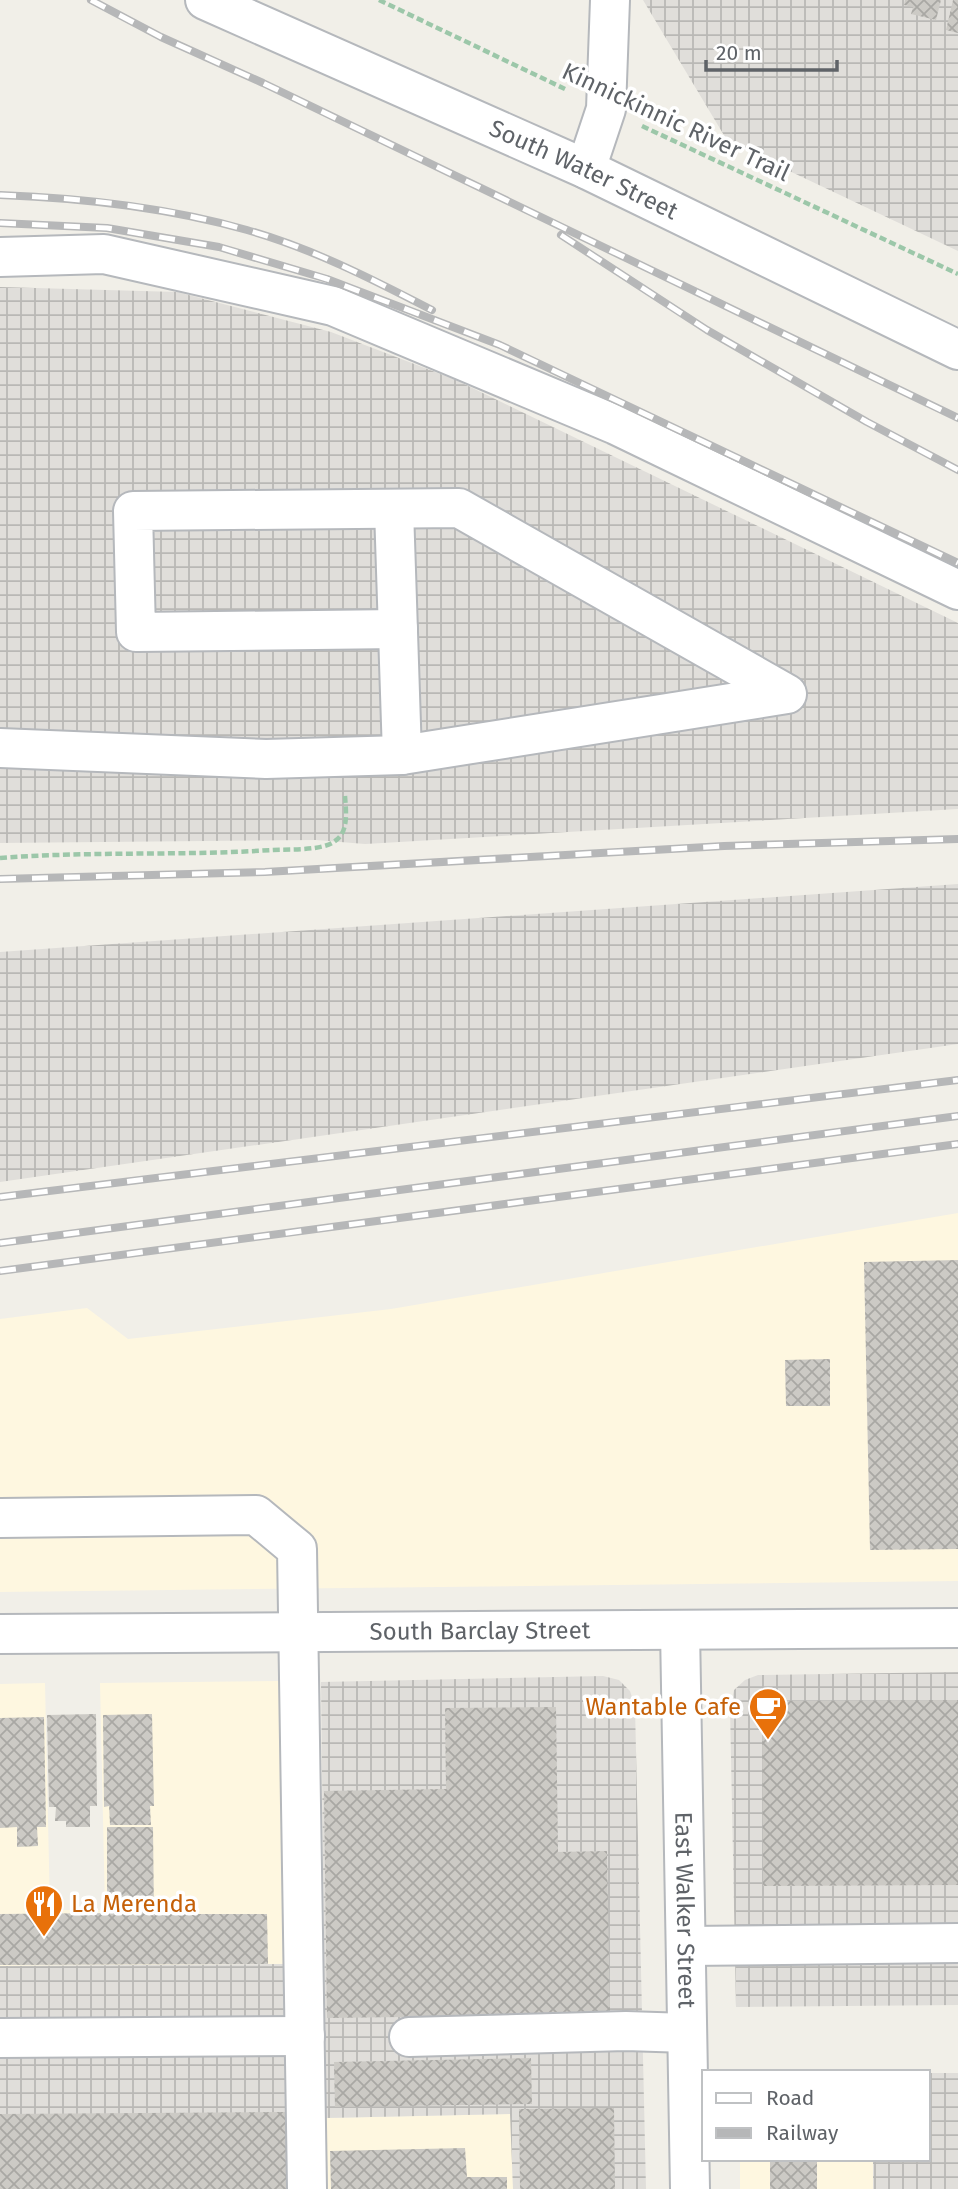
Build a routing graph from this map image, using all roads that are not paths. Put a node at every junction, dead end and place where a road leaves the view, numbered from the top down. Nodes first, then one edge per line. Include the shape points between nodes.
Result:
1 (205, 0) edge
2 (610, 0) edge
3 (586, 169) junction
4 (0, 257) edge
5 (958, 350) edge
6 (394, 509) junction
7 (958, 590) edge
8 (398, 629) junction
9 (0, 748) edge
10 (402, 755) junction
11 (0, 1518) edge
12 (958, 1628) edge
13 (680, 1630) junction
14 (0, 1634) edge
15 (299, 1634) junction
16 (958, 1943) edge
17 (685, 1945) junction
18 (687, 2033) junction
19 (305, 2036) junction
20 (409, 2037) dead end
21 (0, 2038) edge
22 (307, 2189) edge
23 (690, 2189) edge

1 - 3 street, South Water Street
2 - 3 street via 606,109
3 - 5 street, South Water Street
4 - 7 street via 104,254 333,306 616,425
6 - 8 street
6 - 8 street via 134,511 136,632
6 - 10 street via 459,508 787,694
8 - 10 street
9 - 10 street via 266,760
11 - 15 street via 256,1515 297,1549
12 - 13 street, South Barclay Street
13 - 15 street, South Barclay Street
13 - 17 street, East Walker Street
14 - 15 street, South Barclay Street
15 - 19 street
16 - 17 street
17 - 18 street, East Walker Street
18 - 20 street
18 - 23 street, East Walker Street
19 - 21 street
19 - 22 street

